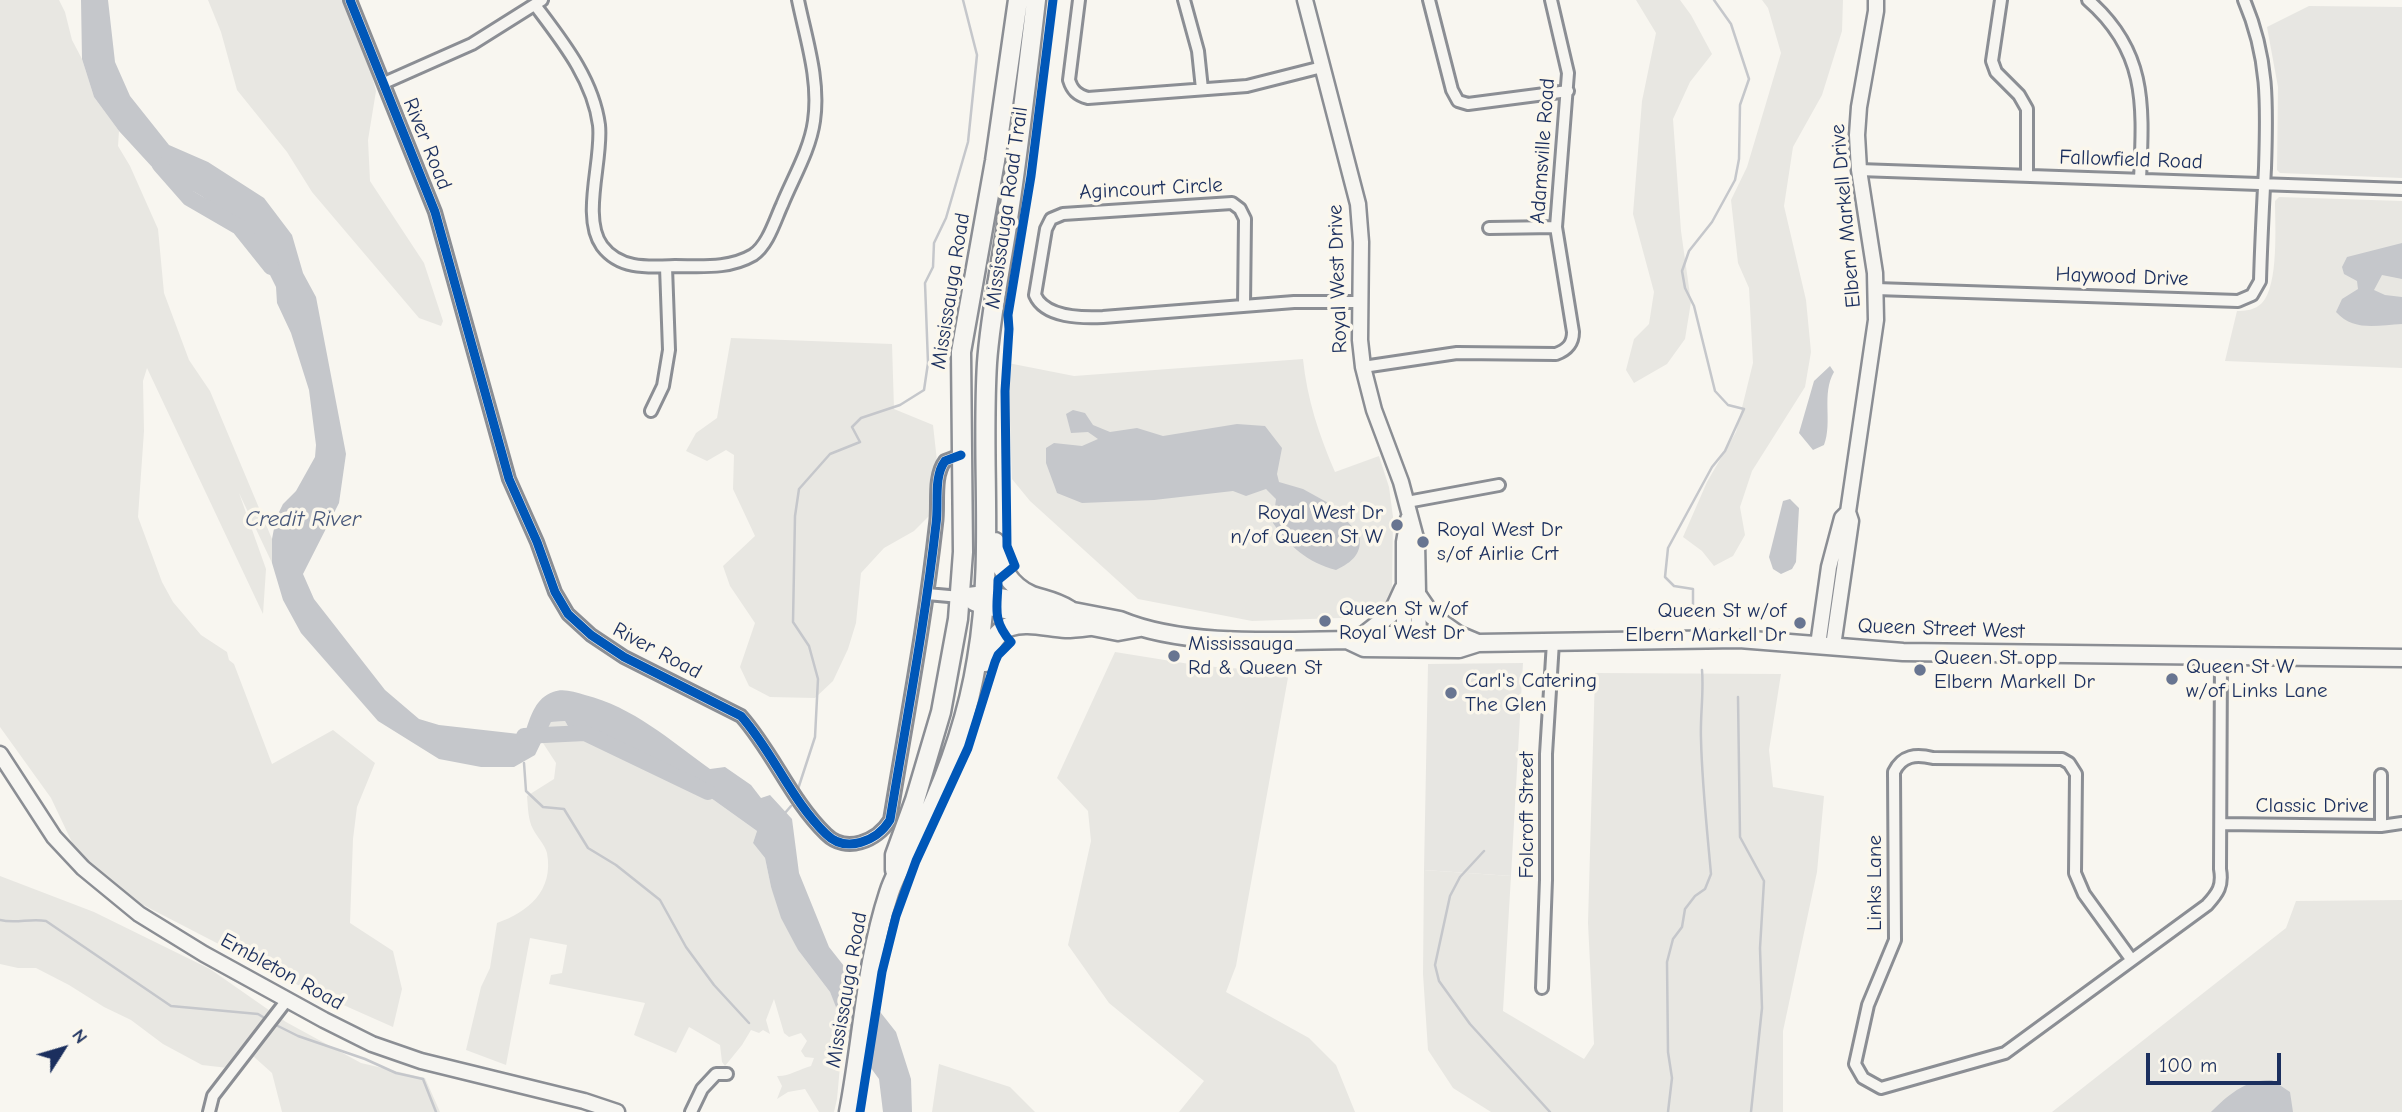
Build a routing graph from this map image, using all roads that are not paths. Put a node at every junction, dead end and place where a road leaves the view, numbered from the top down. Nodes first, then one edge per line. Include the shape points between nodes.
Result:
1 (350, 0) edge
2 (798, 0) edge
3 (1018, 0) edge
4 (1036, 0) edge
5 (1079, 0) edge
6 (1184, 0) edge
7 (1305, 0) edge
8 (1429, 0) edge
9 (1551, 0) edge
10 (1876, 0) edge
11 (2001, 0) edge
12 (2088, 0) edge
13 (2244, 0) edge
14 (539, 2) edge
15 (1322, 67) junction
16 (384, 83) junction
17 (1202, 89) junction
18 (1568, 92) junction
19 (1859, 170) junction
20 (2027, 176) junction
21 (2140, 180) junction
22 (2264, 184) junction
23 (2402, 189) edge
24 (1556, 227) junction
25 (1489, 229) dead end
26 (666, 267) junction
27 (1876, 289) junction
28 (1360, 302) junction
29 (1244, 306) junction
30 (1363, 367) junction
31 (651, 411) dead end
32 (953, 458) junction
33 (1499, 485) dead end
34 (987, 500) junction
35 (1408, 508) junction
36 (1404, 589) junction
37 (927, 594) junction
38 (960, 597) junction
39 (1419, 597) junction
40 (985, 600) junction
41 (1069, 610) junction
42 (1089, 626) junction
43 (1140, 628) junction
44 (1364, 635) junction
45 (1459, 635) junction
46 (1347, 640) junction
47 (1412, 642) junction
48 (1553, 642) junction
49 (1478, 643) junction
50 (1826, 645) junction
51 (2221, 655) junction
52 (2402, 658) edge
53 (961, 729) junction
54 (954, 752) junction
55 (0, 754) edge
56 (2381, 775) dead end
57 (2402, 823) edge
58 (2222, 824) junction
59 (2381, 826) junction
60 (894, 877) junction
61 (2132, 958) junction
62 (1542, 988) dead end
63 (286, 1000) junction
64 (727, 1074) dead end
65 (582, 1106) edge
66 (209, 1112) edge
67 (617, 1112) edge
68 (691, 1112) edge
69 (849, 1112) edge

1 - 16 street, River Road
2 - 26 street via 813,70 814,122 766,239 755,253 730,265
3 - 32 main road, Mississauga Road via 961,352
4 - 34 main road, Mississauga Road via 989,332
5 - 17 street via 1069,80 1078,94 1088,98
6 - 17 street via 1198,51
7 - 15 street, Royal West Drive
8 - 18 street via 1458,101 1468,104
9 - 18 street, Adamsville Road via 1567,62
10 - 19 street, Elbern Markell Drive via 1858,116
11 - 20 street via 1992,61 2027,109
12 - 21 street via 2118,32 2135,68 2143,111
13 - 22 street, Haywood Drive via 2259,43 2266,86
14 - 16 street via 472,44
14 - 26 street via 588,84 599,124 594,225 602,245 618,260 636,267
15 - 17 street via 1264,83
15 - 28 street, Royal West Drive via 1358,204
16 - 37 street, River Road via 435,212 509,479 561,603 592,635 624,657 741,716 792,792 833,839 855,843 871,839 890,820
18 - 24 street, Adamsville Road
19 - 20 street, Fallowfield Road
19 - 27 street, Elbern Markell Drive
20 - 21 street, Fallowfield Road
21 - 22 street, Fallowfield Road
22 - 23 street, Fallowfield Road
22 - 27 street, Haywood Drive via 2260,281 2243,300
24 - 25 street
24 - 30 street, Adamsville Road via 1573,332 1565,350 1556,354 1457,353
26 - 31 street via 669,350 663,386
27 - 50 street, Elbern Markell Drive via 1874,336 1848,512 1851,521
28 - 29 street, Agincourt Circle
28 - 30 street, Royal West Drive
29 - 29 street, Agincourt Circle via 1245,219 1232,203 1063,214 1048,223 1035,290 1043,307 1094,317
30 - 35 street, Royal West Drive
32 - 37 street, River Road via 939,479
32 - 38 main road, Mississauga Road via 963,552
33 - 35 street
34 - 40 main road, Mississauga Road
34 - 41 main road via 995,507 996,552 1011,581 1027,594 1053,600
35 - 36 street, Royal West Drive
35 - 39 street, Royal West Drive via 1417,542
36 - 44 main road via 1392,613
36 - 47 street, Royal West Drive
37 - 38 street
38 - 40 main road, Queen Street West
38 - 54 main road via 973,617 952,734
38 - 60 main road, Mississauga Road via 941,712 895,855
39 - 45 main road via 1432,616
39 - 47 street, Royal West Drive
40 - 41 main road, Queen Street West
40 - 42 main road, Queen Street West
40 - 53 main road, Mississauga Road via 975,673
41 - 43 main road, Queen Street West
42 - 43 main road, Queen Street West via 1118,632
42 - 53 main road via 1030,622 1003,631 990,645 972,718
43 - 46 main road, Queen Street West via 1231,640
44 - 46 main road, Queen Street West
44 - 47 main road, Queen Street West
45 - 47 main road, Queen Street West
45 - 49 main road, Queen Street West
46 - 47 main road, Queen Street West via 1364,648
47 - 49 main road, Queen Street West via 1459,649
48 - 49 main road, Queen Street West
48 - 50 main road, Queen Street West via 1740,639
48 - 62 street, Folcroft Street
50 - 51 main road, Queen Street West via 1903,652
51 - 52 main road, Queen Street West
51 - 58 street, Links Lane
53 - 54 main road, Mississauga Road
54 - 60 main road, Mississauga Road
55 - 63 street, Embleton Road via 54,837 104,887 139,914
56 - 59 street
57 - 59 street, Classic Drive
58 - 59 street, Classic Drive
58 - 61 street, Links Lane via 2219,892
60 - 69 main road, Mississauga Road via 873,960
61 - 61 street, Links Lane via 2005,1054 1881,1088 1863,1079 1855,1064 1868,1005 1895,940 1894,772 1899,762 1919,755 2062,759 2069,763 2076,774 2075,873 2084,894
63 - 65 street, Embleton Road via 372,1044
63 - 66 street via 213,1096
64 - 68 street via 716,1074
65 - 67 street, Embleton Road

